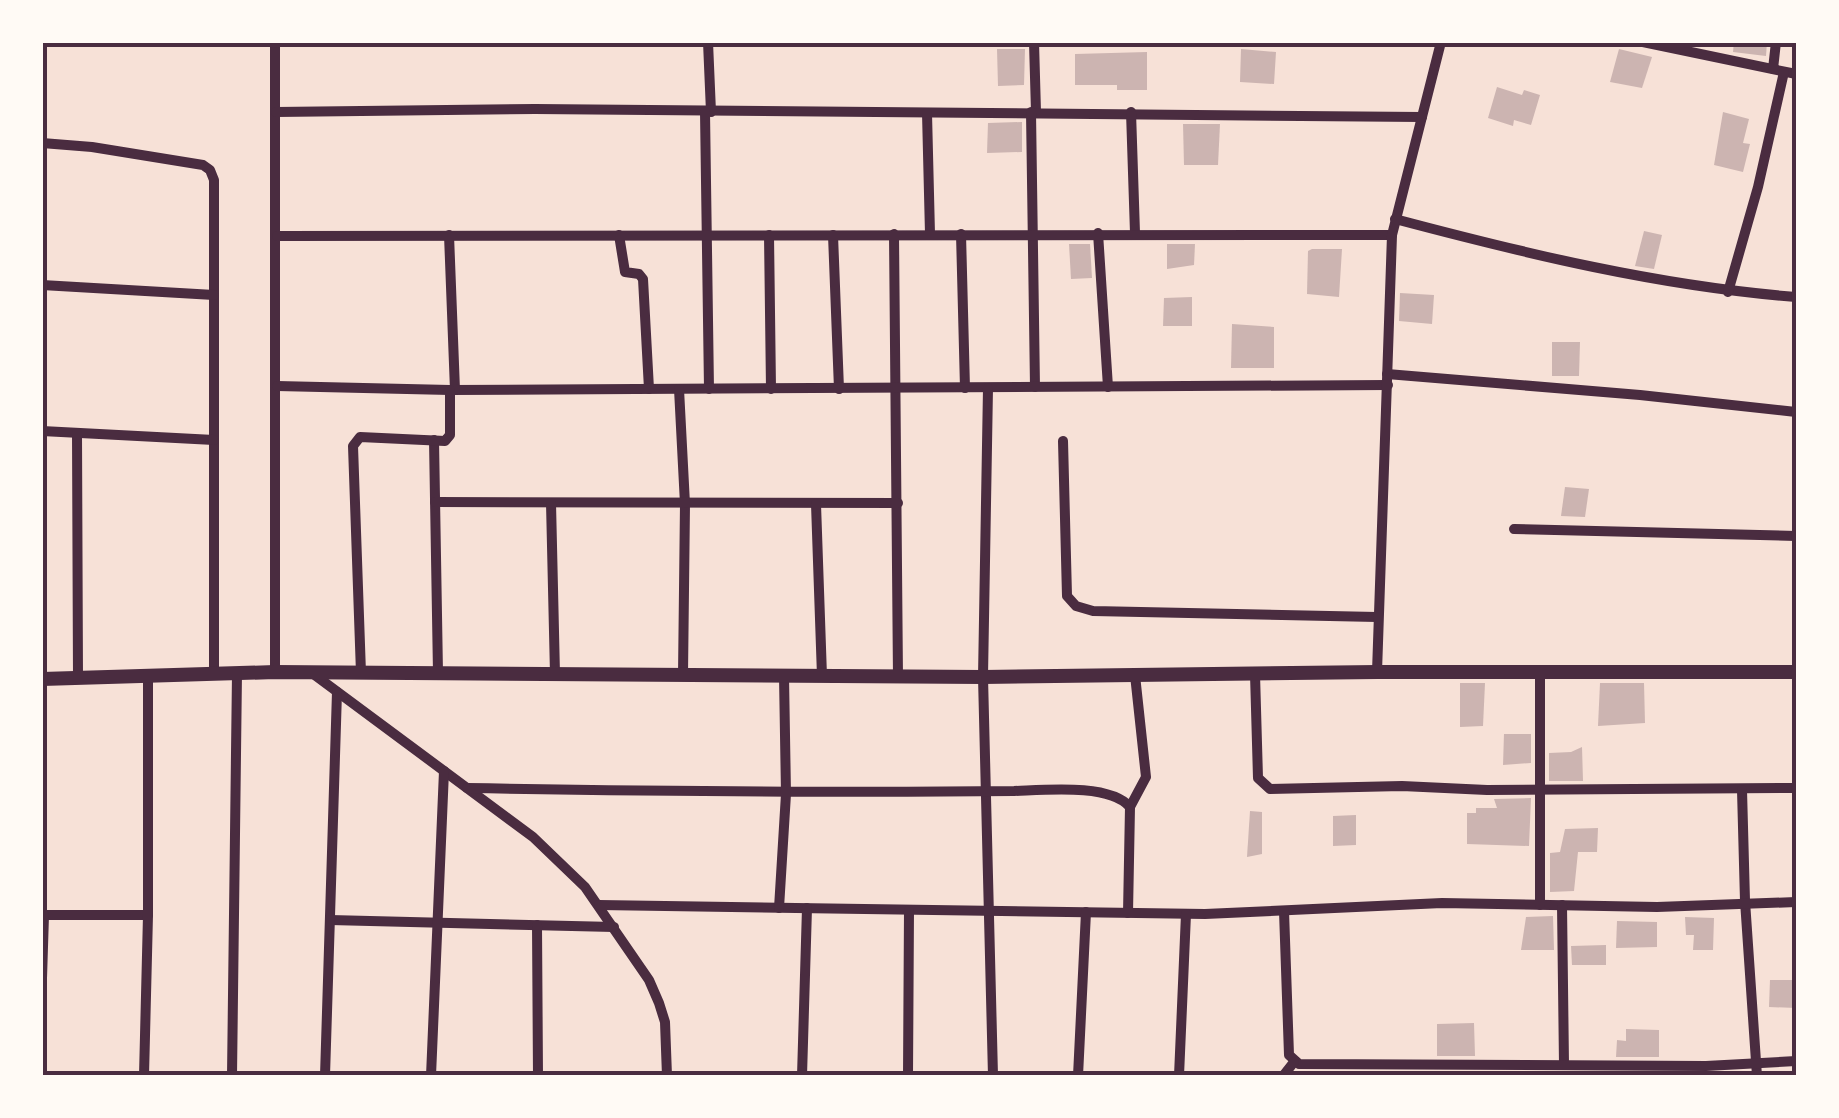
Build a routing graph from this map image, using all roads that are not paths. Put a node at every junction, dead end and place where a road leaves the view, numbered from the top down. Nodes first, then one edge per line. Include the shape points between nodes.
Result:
1 (275, 42) edge
2 (708, 42) edge
3 (1034, 42) edge
4 (1441, 42) edge
5 (1644, 42) edge
6 (1776, 42) edge
7 (1679, 46) edge
8 (1785, 72) edge
9 (276, 112) junction
10 (708, 112) junction
11 (1034, 112) junction
12 (1131, 112) junction
13 (928, 113) junction
14 (1422, 117) junction
15 (42, 143) edge
16 (1394, 219) junction
17 (1135, 233) junction
18 (894, 234) junction
19 (930, 234) junction
20 (961, 234) junction
21 (1030, 234) junction
22 (1098, 234) junction
23 (449, 235) junction
24 (618, 235) junction
25 (704, 235) junction
26 (769, 235) junction
27 (833, 235) junction
28 (1392, 235) junction
29 (277, 236) junction
30 (42, 285) edge
31 (1728, 292) junction
32 (214, 295) junction
33 (1796, 297) edge
34 (1388, 380) junction
35 (277, 386) junction
36 (1108, 387) junction
37 (965, 388) junction
38 (988, 388) junction
39 (1035, 388) junction
40 (648, 389) junction
41 (679, 389) junction
42 (708, 389) junction
43 (770, 389) junction
44 (839, 389) junction
45 (898, 389) junction
46 (453, 390) junction
47 (1796, 412) edge
48 (42, 431) edge
49 (78, 433) junction
50 (214, 440) junction
51 (434, 440) junction
52 (1063, 441) dead end
53 (435, 502) junction
54 (551, 503) junction
55 (898, 503) junction
56 (685, 504) junction
57 (816, 504) junction
58 (1514, 529) dead end
59 (1796, 536) edge
60 (1377, 616) junction
61 (275, 672) junction
62 (311, 672) junction
63 (1377, 672) junction
64 (1540, 672) junction
65 (1796, 672) edge
66 (237, 673) junction
67 (361, 673) junction
68 (214, 674) junction
69 (438, 674) junction
70 (555, 674) junction
71 (1255, 674) junction
72 (1135, 675) junction
73 (148, 676) junction
74 (682, 676) junction
75 (784, 676) junction
76 (822, 676) junction
77 (898, 677) junction
78 (983, 677) junction
79 (78, 678) junction
80 (42, 679) edge
81 (337, 692) junction
82 (444, 770) junction
83 (467, 788) junction
84 (1796, 788) edge
85 (1541, 789) junction
86 (1742, 790) junction
87 (988, 791) junction
88 (786, 794) junction
89 (1130, 807) junction
90 (1745, 901) junction
91 (1796, 902) edge
92 (1540, 904) junction
93 (1562, 905) junction
94 (599, 906) junction
95 (779, 908) junction
96 (807, 908) junction
97 (908, 910) junction
98 (1284, 910) junction
99 (990, 911) junction
100 (1086, 912) junction
101 (1128, 913) junction
102 (148, 914) junction
103 (1186, 914) junction
104 (43, 915) edge
105 (330, 920) junction
106 (435, 922) junction
107 (537, 925) junction
108 (614, 926) junction
109 (42, 978) edge
110 (1796, 1061) edge
111 (1294, 1062) junction
112 (1756, 1062) junction
113 (1564, 1065) junction
114 (1615, 1070) edge
115 (1706, 1071) edge
116 (144, 1076) edge
117 (232, 1076) edge
118 (325, 1076) edge
119 (431, 1076) edge
120 (538, 1076) edge
121 (666, 1076) edge
122 (802, 1076) edge
123 (908, 1076) edge
124 (993, 1076) edge
125 (1078, 1076) edge
126 (1179, 1076) edge
127 (1283, 1076) edge
128 (1757, 1076) edge

1 - 9 street
2 - 10 street
3 - 11 street
4 - 14 street
5 - 7 street
6 - 8 street
7 - 8 street
8 - 31 street
9 - 10 street
9 - 29 street
10 - 13 street
10 - 25 street
11 - 12 street
11 - 13 street
11 - 21 street
12 - 14 street
12 - 17 street
13 - 19 street
14 - 16 street
15 - 32 street via 210,170
16 - 28 street
16 - 31 street via 1606,271
17 - 22 street
17 - 28 street
18 - 19 street
18 - 27 street
18 - 45 street
19 - 20 street
20 - 21 street
20 - 37 street
21 - 22 street
21 - 39 street
22 - 36 street
23 - 24 street
23 - 29 street
23 - 46 street
24 - 25 street
24 - 40 street via 623,268 643,279
25 - 26 street
25 - 42 street
26 - 27 street
26 - 43 street
27 - 44 street
28 - 34 street
29 - 35 street
30 - 32 street
31 - 33 street
32 - 50 street
34 - 36 street
34 - 47 street
34 - 60 street
35 - 46 street
35 - 61 street
36 - 39 street
37 - 38 street
37 - 45 street
38 - 39 street
38 - 78 street
40 - 41 street
40 - 46 street
41 - 42 street
41 - 56 street
42 - 43 street
43 - 44 street
44 - 45 street
45 - 55 street
46 - 51 street via 450,435
48 - 49 street
49 - 50 street
49 - 79 street
50 - 68 street
51 - 53 street
51 - 67 street via 360,437 353,446
52 - 60 street via 1067,596 1076,606
53 - 54 street
53 - 69 street
54 - 56 street
54 - 70 street
55 - 57 street
55 - 77 street
56 - 57 street
56 - 74 street
57 - 76 street
58 - 59 street
60 - 63 street
61 - 62 street
61 - 66 street
62 - 67 street
62 - 81 street
63 - 64 street
63 - 71 street
64 - 65 street
64 - 85 street
66 - 68 street
66 - 117 street
67 - 69 street
68 - 73 street
69 - 70 street
70 - 74 street
71 - 72 street
71 - 85 street via 1258,778 1270,789
72 - 78 street
72 - 89 street via 1146,778
73 - 79 street
73 - 102 street
74 - 75 street
75 - 76 street
75 - 88 street
76 - 77 street
77 - 78 street
78 - 87 street
79 - 80 street
81 - 82 street
81 - 105 street
82 - 83 street
82 - 106 street
83 - 88 street
83 - 94 street via 564,864
84 - 86 street
85 - 86 street
85 - 92 street
86 - 90 street
87 - 88 street
87 - 89 street via 1111,794
87 - 99 street
88 - 95 street
89 - 101 street
90 - 91 street
90 - 93 street
90 - 112 street
92 - 93 street
92 - 98 street
93 - 113 street
94 - 95 street
94 - 108 street
95 - 96 street
96 - 97 street
96 - 122 street
97 - 99 street
97 - 123 street
98 - 103 street
98 - 111 street
99 - 100 street
99 - 124 street
100 - 101 street
100 - 125 street
101 - 103 street
102 - 104 street
102 - 116 street
103 - 126 street
104 - 109 street
105 - 106 street
105 - 118 street
106 - 107 street
106 - 119 street
107 - 108 street
107 - 120 street
108 - 121 street via 660,1003
110 - 112 street
111 - 113 street
111 - 127 street
112 - 115 street
112 - 128 street
113 - 114 street
114 - 115 street

